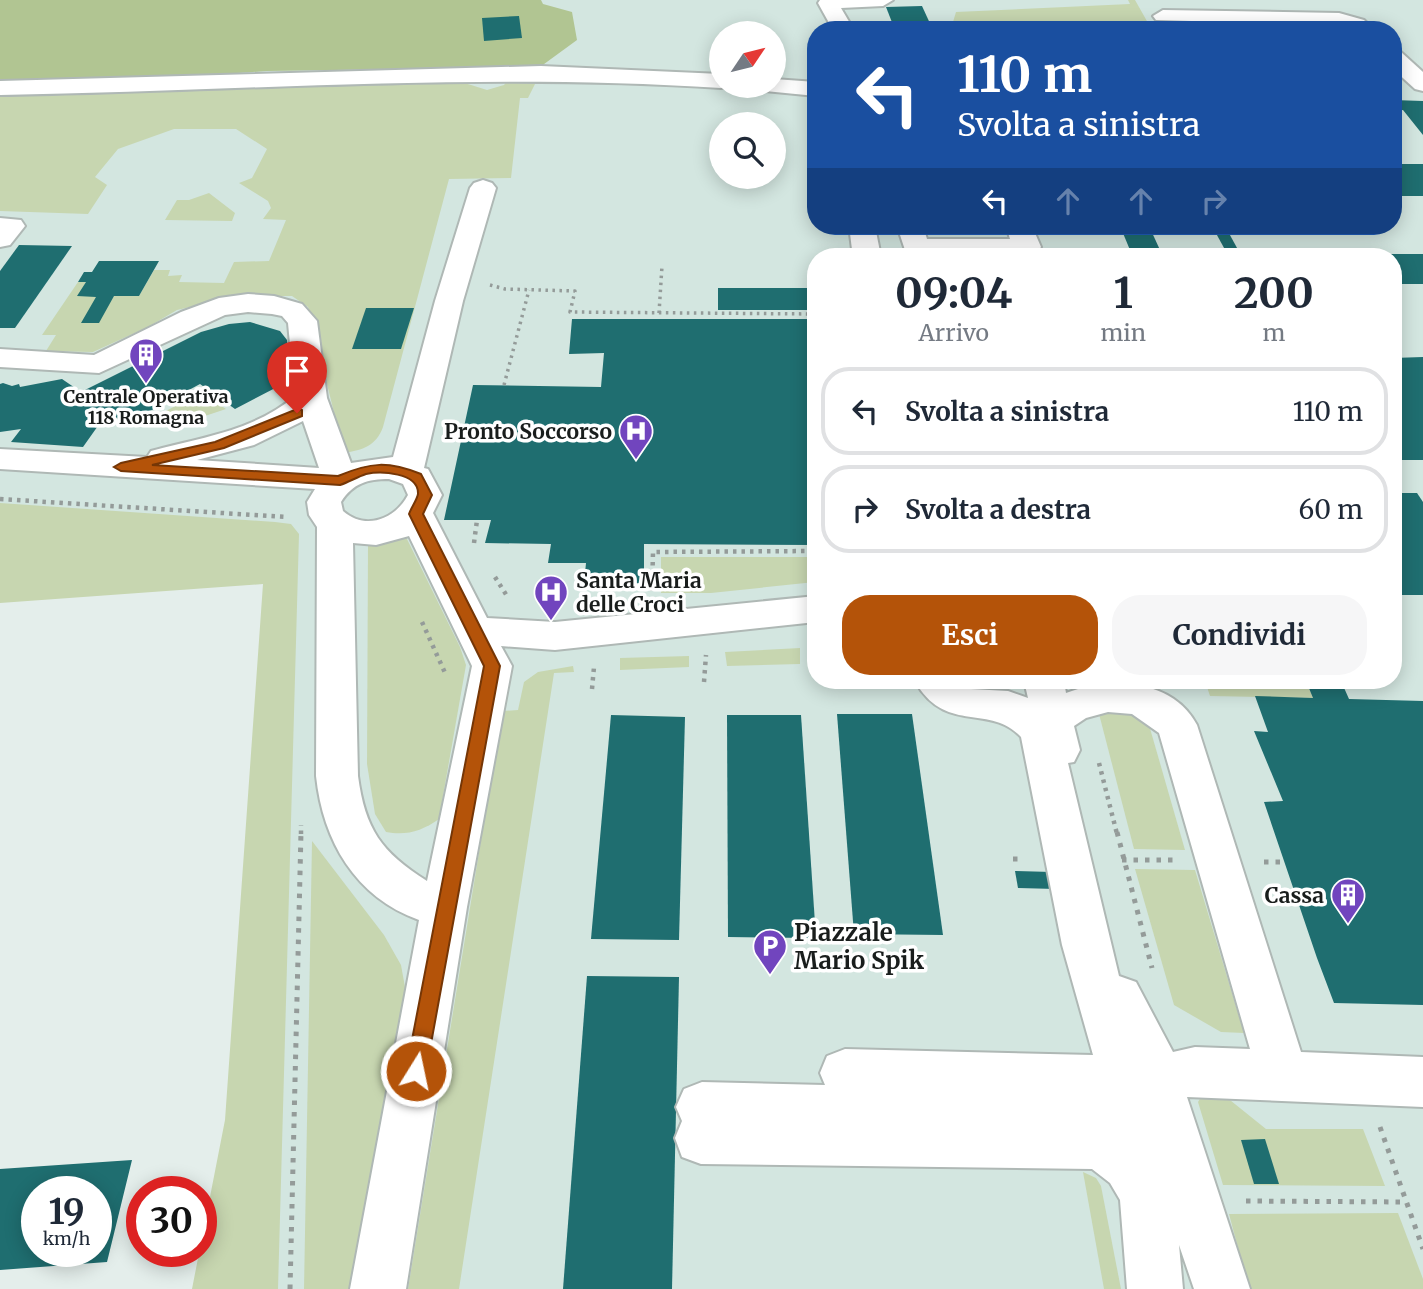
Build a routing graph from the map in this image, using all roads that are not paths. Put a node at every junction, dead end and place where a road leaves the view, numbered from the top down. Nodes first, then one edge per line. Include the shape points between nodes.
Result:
1 (884, 0) edge
2 (828, 1) edge
3 (1162, 15) edge
4 (839, 21) edge
5 (1346, 21) edge
6 (1402, 65) edge
7 (709, 80) edge
8 (1423, 84) edge
9 (786, 87) edge
10 (0, 88) edge
11 (807, 88) edge
12 (1402, 90) edge
13 (1423, 90) edge
14 (483, 188) dead end
15 (0, 226) edge
16 (913, 235) edge
17 (1022, 235) edge
18 (0, 239) edge
19 (0, 358) edge
20 (311, 398) junction
21 (0, 459) edge
22 (121, 467) junction
23 (406, 472) junction
24 (340, 480) junction
25 (416, 514) junction
26 (335, 526) junction
27 (807, 611) edge
28 (477, 631) junction
29 (944, 689) edge
30 (1050, 700) edge
31 (444, 907) junction
32 (845, 1073) dead end
33 (1283, 1076) junction
34 (1423, 1082) edge
35 (702, 1123) dead end
36 (1148, 1123) junction
37 (378, 1289) edge
38 (1155, 1289) edge
39 (1222, 1289) edge

1 - 2 street
2 - 4 street
3 - 5 street
6 - 8 street
7 - 10 street via 626,73 327,75 114,88
9 - 11 street
12 - 13 street
14 - 23 street
15 - 18 street via 12,226
16 - 17 street via 916,247 1027,247
19 - 20 street via 99,364 219,307 274,304 292,310 302,321
20 - 22 street via 297,413 248,436
20 - 24 street
21 - 22 street
22 - 24 street
23 - 24 street via 365,470
23 - 25 street via 416,477 425,495
24 - 26 street via 324,499 323,509
25 - 26 street via 377,533
25 - 28 street
26 - 31 street via 340,809 351,838 370,866 425,904
27 - 28 street via 555,636
28 - 31 street via 492,666
29 - 30 street via 956,699 1014,707 1028,715
30 - 33 street via 1132,698 1160,708 1177,725
30 - 36 street via 1086,944
31 - 37 street
32 - 36 street
33 - 34 street
33 - 36 street via 1195,1071 1171,1075
35 - 36 street via 1100,1143 1129,1164
36 - 38 street
36 - 39 street

